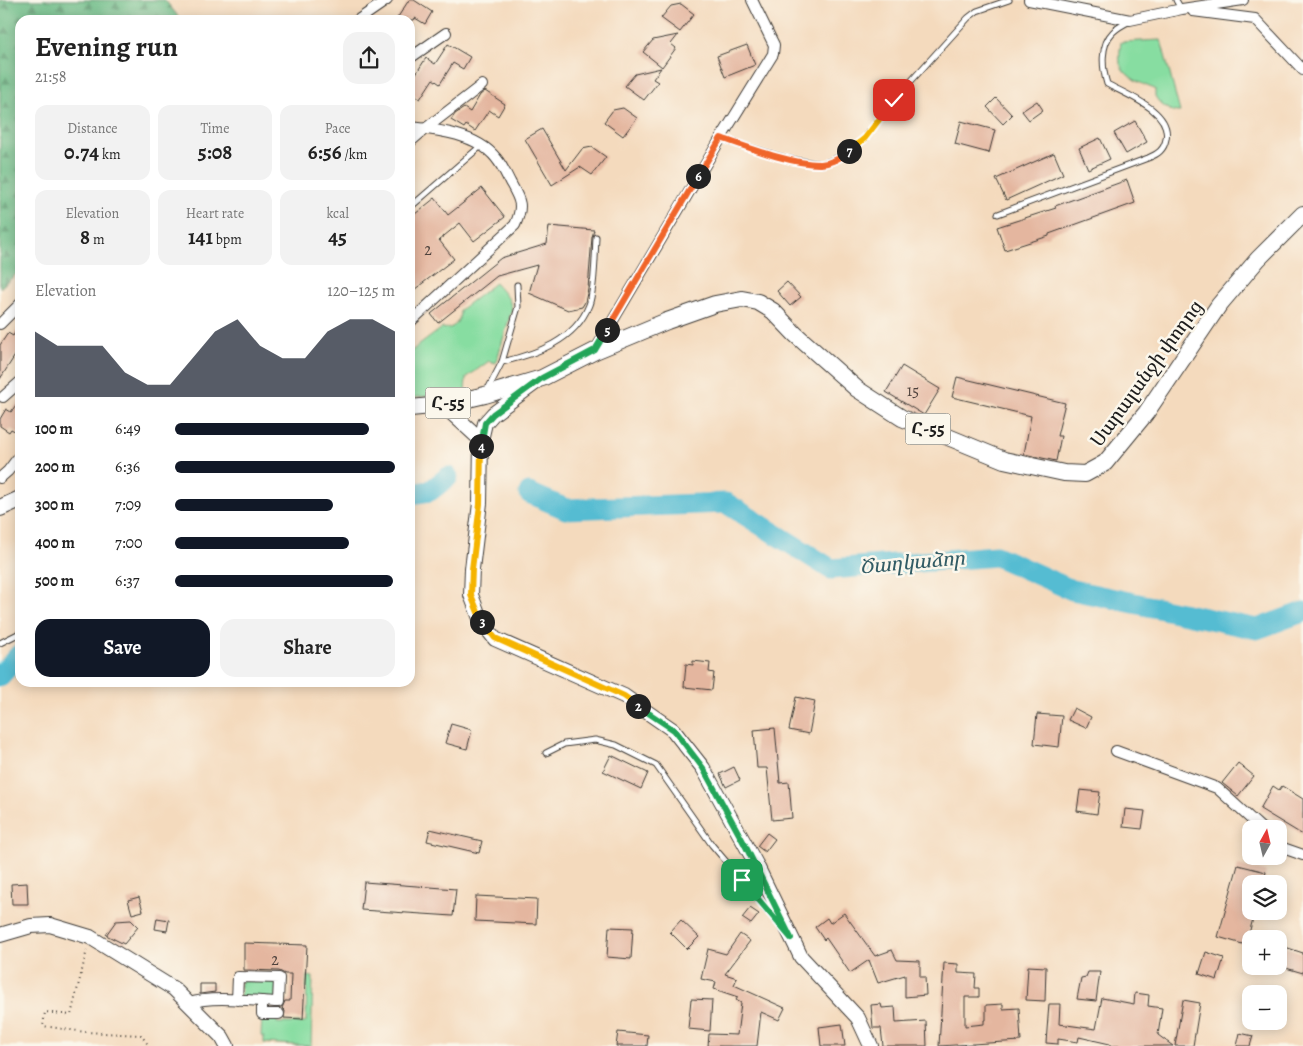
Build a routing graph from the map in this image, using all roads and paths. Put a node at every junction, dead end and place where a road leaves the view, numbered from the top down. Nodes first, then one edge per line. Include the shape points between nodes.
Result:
1 (387, 0) edge
2 (752, 0) edge
3 (1009, 0) edge
4 (1029, 0) edge
5 (1176, 0) edge
6 (1243, 0) edge
7 (1182, 9) junction
8 (365, 15) edge
9 (1130, 20) junction
10 (446, 33) dead end
11 (415, 55) edge
12 (1303, 70) edge
13 (482, 85) dead end
14 (415, 127) edge
15 (425, 129) junction
16 (415, 138) edge
17 (721, 138) junction
18 (482, 145) junction
19 (415, 203) edge
20 (998, 214) dead end
21 (1303, 214) edge
22 (596, 237) dead end
23 (517, 284) dead end
24 (15, 309) edge
25 (415, 317) edge
26 (0, 324) edge
27 (595, 350) junction
28 (502, 362) junction
29 (542, 378) junction
30 (15, 386) edge
31 (485, 395) junction
32 (3, 397) dead end
33 (443, 404) junction
34 (415, 407) edge
35 (481, 440) junction
36 (15, 462) edge
37 (0, 478) edge
38 (15, 501) edge
39 (0, 508) edge
40 (15, 636) edge
41 (0, 643) edge
42 (1116, 751) dead end
43 (546, 753) dead end
44 (1252, 820) edge
45 (1288, 850) edge
46 (1303, 855) edge
47 (0, 935) edge
48 (90, 936) junction
49 (791, 938) junction
50 (237, 1000) junction
51 (262, 1001) junction
52 (189, 1003) junction
53 (280, 1014) dead end
54 (150, 1046) edge
55 (226, 1046) edge
56 (871, 1046) edge

1 - 8 street
2 - 17 street via 774,45 773,54
3 - 17 lane via 977,11 968,18 894,100 865,138 846,154 822,164 789,159
4 - 9 street
5 - 7 lane
6 - 7 street
7 - 9 street
7 - 12 street via 1255,19
9 - 20 lane via 1109,37 1103,55 1103,72 1107,84 1152,108 1163,120 1167,128 1160,153
10 - 11 street
13 - 15 street
14 - 15 street
15 - 16 street
15 - 18 street via 461,136
17 - 27 street
18 - 19 lane
18 - 25 street via 496,158 520,200 521,212 515,225
21 - 27 main road, Սարալանջի փողոց / Հ-55 via 1258,259 1219,305 1146,413 1105,464 1085,474 1004,460 902,418 857,389 773,311 758,302 742,299 715,304
22 - 28 lane via 590,304 581,321 549,346
23 - 28 lane via 518,307
24 - 26 street
27 - 29 main road, Սարալանջի փողոց / Հ-55
28 - 31 lane
29 - 31 main road, Սարալանջի փողոց / Հ-55
29 - 35 street via 493,414 485,423
30 - 32 street
31 - 33 main road, Հ-55
33 - 34 main road, Հ-55
33 - 35 street
35 - 49 street via 480,504 471,595 481,621 495,638 624,696 674,730 703,768 756,864
36 - 37 street
38 - 39 main road
40 - 41 lane
42 - 44 street via 1217,788
43 - 49 lane via 564,744 595,740 616,745 656,765 712,845
45 - 46 street
47 - 48 street via 31,926 50,925
48 - 52 street via 174,989
48 - 54 path via 71,1015 44,1012 43,1026 141,1035
49 - 56 street via 801,957 858,1018
50 - 51 street
50 - 51 street via 238,977 279,978 278,1002
50 - 52 street via 202,999
51 - 53 street via 262,1014
52 - 55 street via 222,1037

